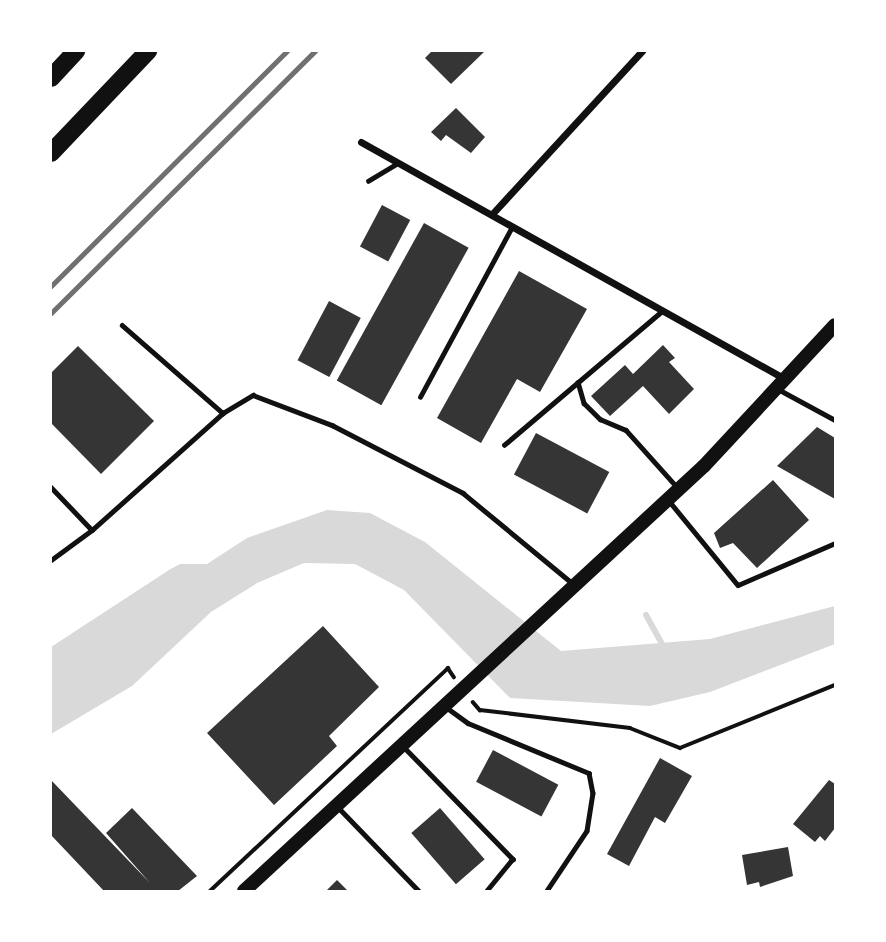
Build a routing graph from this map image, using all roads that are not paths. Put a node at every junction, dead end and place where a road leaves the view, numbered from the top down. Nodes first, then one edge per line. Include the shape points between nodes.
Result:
1 (76, 51) edge
2 (148, 51) edge
3 (642, 51) edge
4 (51, 78) edge
5 (361, 142) dead end
6 (51, 153) edge
7 (399, 163) junction
8 (368, 181) dead end
9 (492, 214) junction
10 (513, 226) junction
11 (662, 310) junction
12 (122, 325) dead end
13 (835, 325) edge
14 (578, 382) junction
15 (782, 384) junction
16 (420, 397) dead end
17 (223, 413) junction
18 (835, 421) edge
19 (504, 445) dead end
20 (51, 487) edge
21 (674, 494) junction
22 (92, 530) junction
23 (835, 544) edge
24 (51, 560) edge
25 (575, 586) junction
26 (445, 706) junction
27 (402, 745) junction
28 (337, 806) junction
29 (244, 891) edge
30 (419, 891) edge
31 (487, 891) edge
32 (547, 891) edge

1 - 4 highway
2 - 6 highway
3 - 9 street
5 - 7 street
7 - 8 lane
7 - 9 street
9 - 10 street
10 - 11 street
10 - 16 lane
11 - 14 lane
11 - 15 street
12 - 17 lane
13 - 15 main road
14 - 19 lane
14 - 21 lane via 584,403 600,419 626,430
15 - 18 lane
15 - 21 main road
17 - 22 lane
17 - 25 lane via 253,395 289,406 387,452 463,494
20 - 22 lane
21 - 23 lane via 738,585
21 - 25 main road
22 - 24 lane
25 - 26 main road
26 - 27 main road
26 - 32 lane via 468,723 589,773 593,793 587,831
27 - 28 main road
27 - 31 lane via 513,859
28 - 29 main road
28 - 30 lane

